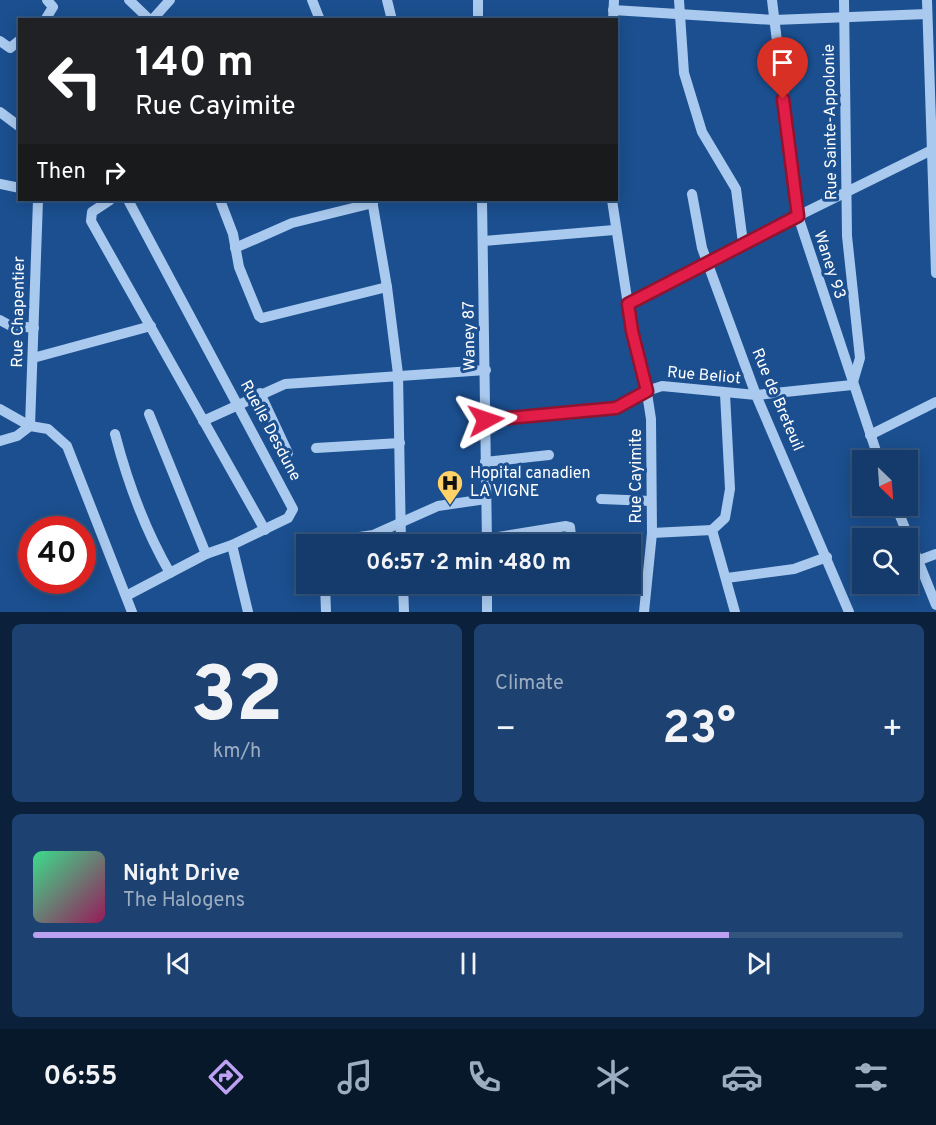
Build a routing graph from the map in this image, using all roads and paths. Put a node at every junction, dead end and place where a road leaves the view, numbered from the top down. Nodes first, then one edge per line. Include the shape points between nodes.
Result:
1 (47, 0) edge
2 (129, 0) edge
3 (170, 0) edge
4 (312, 0) edge
5 (387, 0) edge
6 (478, 0) edge
7 (679, 0) edge
8 (772, 0) edge
9 (844, 0) edge
10 (927, 0) edge
11 (613, 10) edge
12 (927, 14) junction
13 (679, 16) junction
14 (844, 16) junction
15 (44, 18) edge
16 (149, 18) edge
17 (153, 18) edge
18 (319, 18) edge
19 (392, 18) edge
20 (478, 18) edge
21 (774, 20) junction
22 (0, 40) edge
23 (18, 42) edge
24 (932, 55) edge
25 (0, 112) edge
26 (18, 126) edge
27 (935, 149) edge
28 (0, 184) edge
29 (18, 188) edge
30 (848, 191) junction
31 (692, 194) dead end
32 (38, 201) edge
33 (108, 201) edge
34 (129, 201) edge
35 (220, 201) edge
36 (372, 201) edge
37 (483, 201) edge
38 (612, 201) edge
39 (798, 216) junction
40 (614, 230) junction
41 (484, 241) junction
42 (743, 243) junction
43 (235, 248) junction
44 (936, 248) edge
45 (707, 262) junction
46 (936, 273) edge
47 (387, 287) junction
48 (628, 304) junction
49 (0, 320) edge
50 (150, 326) junction
51 (34, 328) junction
52 (33, 358) junction
53 (486, 370) junction
54 (398, 374) junction
55 (852, 385) junction
56 (647, 391) junction
57 (260, 393) junction
58 (725, 394) junction
59 (756, 395) junction
60 (936, 402) edge
61 (238, 404) junction
62 (0, 409) edge
63 (149, 414) dead end
64 (486, 420) junction
65 (203, 421) junction
66 (30, 426) junction
67 (115, 434) dead end
68 (870, 435) junction
69 (0, 441) edge
70 (400, 443) junction
71 (316, 448) dead end
72 (875, 450) edge
73 (288, 453) dead end
74 (549, 455) dead end
75 (485, 462) junction
76 (486, 499) junction
77 (601, 499) dead end
78 (651, 501) junction
79 (400, 522) junction
80 (265, 530) junction
81 (712, 530) junction
82 (652, 533) junction
83 (375, 534) edge
84 (401, 534) edge
85 (487, 534) edge
86 (526, 534) edge
87 (571, 534) edge
88 (232, 545) junction
89 (206, 554) junction
90 (936, 554) edge
91 (827, 558) junction
92 (918, 561) edge
93 (918, 563) edge
94 (170, 573) junction
95 (727, 578) junction
96 (325, 594) edge
97 (403, 594) edge
98 (487, 594) edge
99 (126, 596) junction
100 (936, 605) edge
101 (132, 612) edge
102 (248, 612) edge
103 (326, 612) edge
104 (404, 612) edge
105 (487, 612) edge
106 (644, 612) edge
107 (735, 612) edge
108 (849, 612) edge

1 - 15 street via 54,7
2 - 16 street
3 - 17 street
4 - 18 street
5 - 19 street
6 - 20 street
7 - 13 street
8 - 21 street, Waney 93
9 - 14 street, Rue Sainte-Appolonie
10 - 12 street
11 - 13 street
12 - 14 street
12 - 24 street
13 - 21 street
13 - 42 street via 684,73 702,132 736,189
14 - 21 street
14 - 30 street, Rue Sainte-Appolonie
21 - 39 street, Waney 93
22 - 23 street via 10,48
24 - 27 street
25 - 26 street
27 - 30 street
27 - 44 street
28 - 29 street
30 - 39 street
30 - 55 street, Rue Sainte-Appolonie via 847,236 860,358
31 - 45 street, Rue de Breteuil
32 - 51 street, Rue Chapentier
33 - 50 street via 92,212 91,221
34 - 61 street, Ruelle Desdune
35 - 43 street
36 - 43 street via 292,223
36 - 47 street
37 - 41 street, Waney 87
38 - 40 street, Rue Cayimite
39 - 42 street
39 - 55 street, Waney 93
40 - 41 street
40 - 48 street, Rue Cayimite
41 - 53 street, Waney 87
42 - 45 street
43 - 47 street via 239,267 262,318
44 - 46 street
45 - 48 street
45 - 59 street, Rue de Breteuil
47 - 54 street
48 - 56 street, Rue Cayimite
49 - 51 street
50 - 52 street
50 - 65 street
51 - 52 street, Rue Chapentier
52 - 66 street, Rue Chapentier
53 - 54 street
53 - 64 street, Waney 87
54 - 57 street via 285,384
54 - 70 street
55 - 59 street, Rue Beliot
55 - 68 street, Waney 93
56 - 58 street, Rue Beliot via 662,386
56 - 64 street, Rue Beliot via 616,408
56 - 78 street, Rue Cayimite
57 - 61 street
57 - 73 street
58 - 59 street, Rue Beliot
58 - 81 street via 730,489 725,518
59 - 91 street, Rue de Breteuil
60 - 68 street
61 - 65 street
61 - 80 street, Ruelle Desdune via 293,509 288,518
62 - 66 street
63 - 89 street
64 - 75 street, Waney 87
65 - 80 street
66 - 69 street via 17,436
66 - 99 street via 48,429 67,446
67 - 94 street via 129,488
68 - 72 street, Waney 93
70 - 71 street
70 - 79 street
74 - 75 street
75 - 76 street, Waney 87
76 - 79 street via 438,506
76 - 85 street, Waney 87
77 - 78 street
78 - 82 street, Rue Cayimite
79 - 83 street
79 - 84 street
80 - 88 street, Ruelle Desdune
81 - 82 street
81 - 95 street
82 - 106 street, Rue Cayimite
86 - 87 street via 566,526
88 - 89 street, Ruelle Desdune
88 - 102 street
89 - 94 street, Ruelle Desdune
90 - 92 street
91 - 95 street via 794,569
91 - 108 street, Rue de Breteuil
93 - 100 street
94 - 99 street, Ruelle Desdune
95 - 107 street
96 - 103 street
97 - 104 street
98 - 105 street
99 - 101 street

